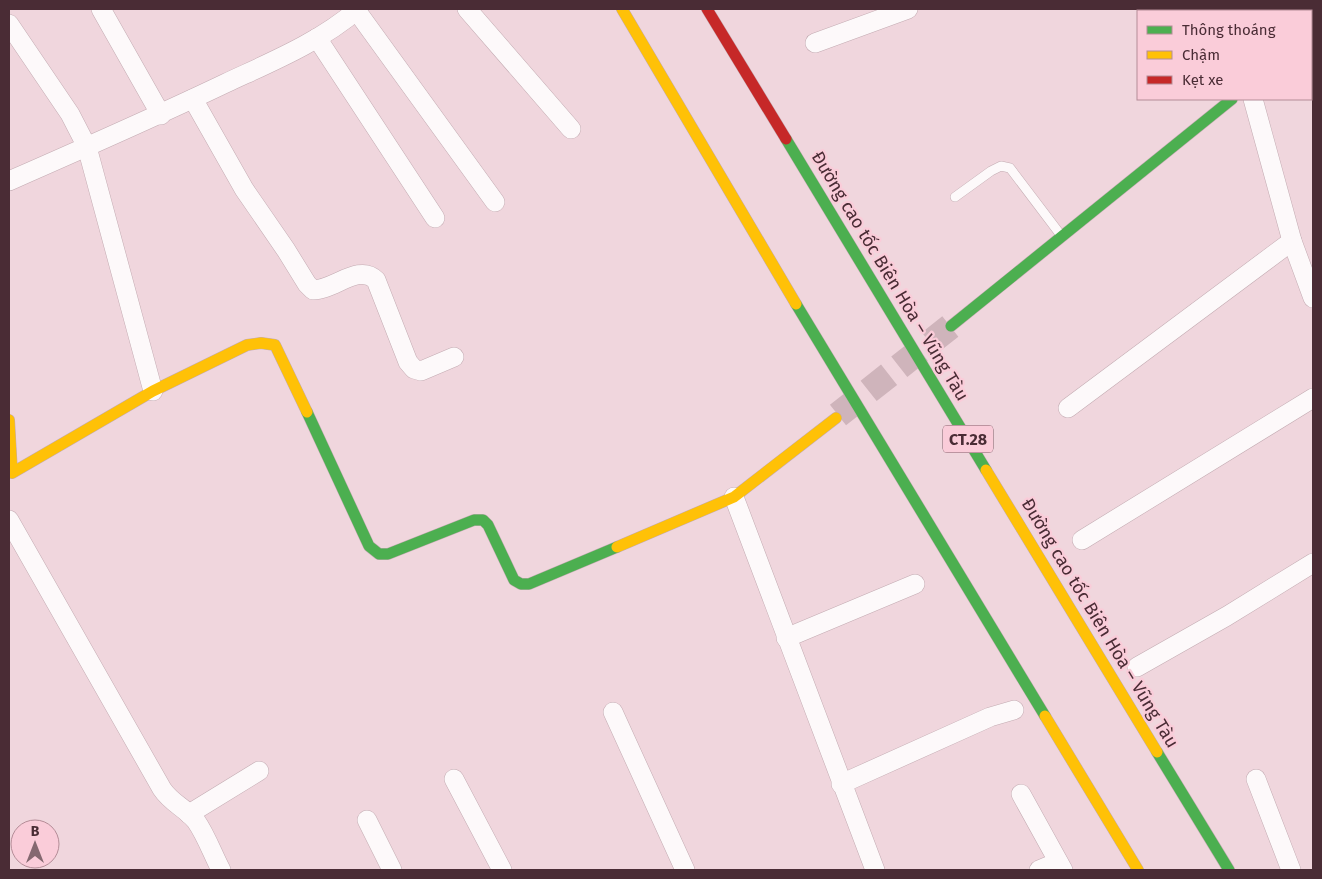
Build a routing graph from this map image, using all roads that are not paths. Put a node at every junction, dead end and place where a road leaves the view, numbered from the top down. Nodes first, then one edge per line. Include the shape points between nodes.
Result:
1 (101, 9) edge
2 (467, 9) edge
3 (622, 9) edge
4 (706, 9) edge
5 (908, 9) edge
6 (357, 10) edge
7 (9, 24) edge
8 (318, 38) junction
9 (815, 43) dead end
10 (193, 99) junction
11 (1231, 100) edge
12 (1253, 100) edge
13 (161, 115) junction
14 (571, 129) dead end
15 (87, 147) junction
16 (9, 181) edge
17 (955, 196) dead end
18 (495, 202) dead end
19 (435, 218) dead end
20 (1062, 237) junction
21 (1292, 241) junction
22 (1313, 298) edge
23 (951, 326) tunnel mouth
24 (454, 357) dead end
25 (153, 391) junction
26 (1313, 398) edge
27 (1068, 408) dead end
28 (836, 418) tunnel mouth
29 (9, 420) edge
30 (10, 474) edge
31 (734, 497) junction
32 (9, 520) edge
33 (1082, 540) dead end
34 (1313, 563) edge
35 (915, 584) dead end
36 (786, 638) junction
37 (1137, 667) dead end
38 (1014, 710) dead end
39 (613, 712) dead end
40 (259, 771) dead end
41 (1256, 778) dead end
42 (454, 779) dead end
43 (841, 784) junction
44 (1021, 794) dead end
45 (189, 814) junction
46 (367, 820) dead end
47 (1060, 866) edge
48 (221, 870) edge
49 (392, 870) edge
50 (502, 870) edge
51 (686, 870) edge
52 (874, 870) edge
53 (1039, 870) edge
54 (1138, 870) edge
55 (1229, 870) edge
56 (1292, 870) edge

1 - 13 street
2 - 14 street
3 - 54 main road via 766,255
4 - 55 main road, Đường cao tốc Biên Hòa – Vũng Tàu / CT.28
5 - 9 street
6 - 8 street
6 - 18 street
7 - 15 street via 70,114
8 - 10 street
8 - 19 street
10 - 13 street
10 - 24 street via 244,188 306,284 313,290 323,290 352,276 371,275 376,280 408,362 414,369 421,371
11 - 20 main road
12 - 21 street
13 - 15 street
15 - 16 street
15 - 25 street
17 - 20 lane via 1000,166 1010,168
20 - 23 main road
21 - 22 street
21 - 27 street
25 - 30 main road
25 - 31 main road via 247,345 274,345 369,546 379,554 388,554 474,520 483,520 514,580 521,584 529,584
26 - 33 street
28 - 31 main road
29 - 30 main road
31 - 36 street
32 - 45 street via 162,789
34 - 37 street
35 - 36 street
36 - 43 street
38 - 43 street via 990,717
39 - 51 street
40 - 45 street
41 - 56 street
42 - 50 street
43 - 52 street
44 - 47 street
45 - 48 street via 197,822
46 - 49 street
47 - 53 street

